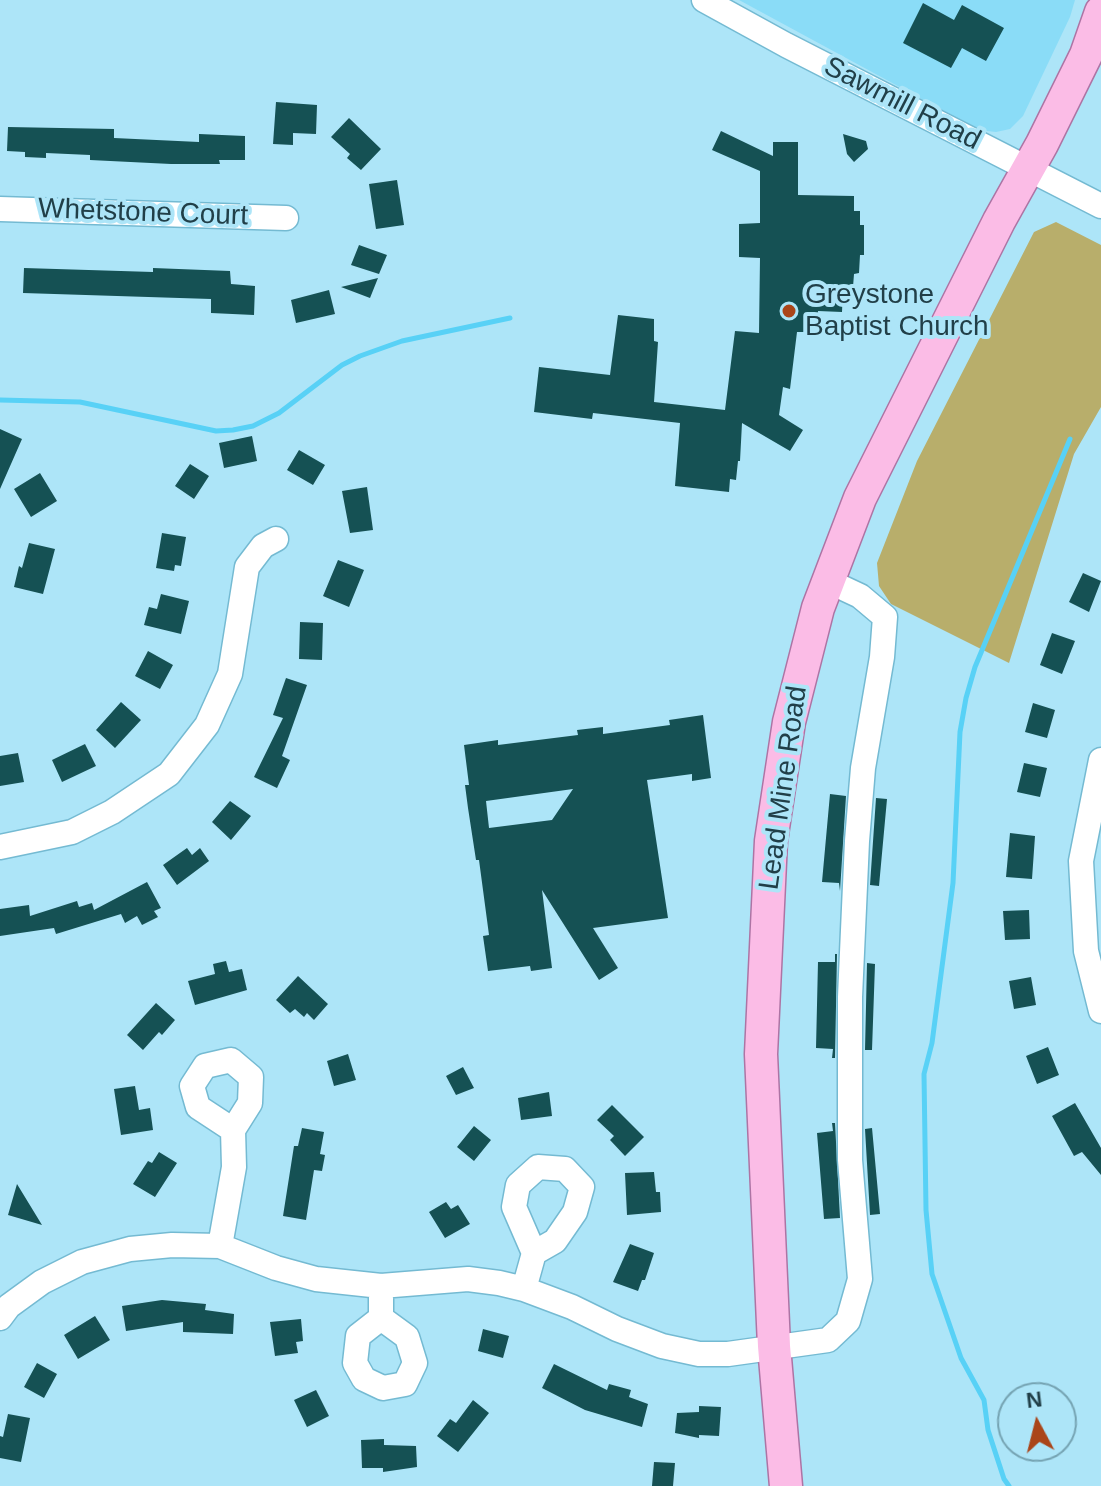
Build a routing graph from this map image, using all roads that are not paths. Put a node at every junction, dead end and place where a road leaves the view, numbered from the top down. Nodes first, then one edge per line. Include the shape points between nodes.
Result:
1 (704, 0) edge
2 (1101, 12) edge
3 (1029, 169) junction
4 (1101, 206) edge
5 (0, 209) edge
6 (286, 218) dead end
7 (276, 539) dead end
8 (828, 581) junction
9 (1101, 760) edge
10 (0, 847) edge
11 (1101, 1011) edge
12 (233, 1130) dead end
13 (220, 1246) junction
14 (534, 1253) dead end
15 (381, 1286) junction
16 (524, 1289) junction
17 (3, 1307) edge
18 (381, 1318) dead end
19 (774, 1346) junction
20 (786, 1486) edge

1 - 3 street, Sawmill Road
2 - 3 main road, Lead Mine Road via 1086,55
3 - 4 street, Sawmill Road
3 - 8 main road, Lead Mine Road via 860,498
5 - 6 street, Whetstone Court
7 - 10 street via 247,567 230,674 207,725 169,774 72,832
8 - 19 main road, Lead Mine Road via 789,722 771,841 761,1054
8 - 19 street via 860,596 885,617 862,783 850,997 850,1160 860,1279 848,1321 828,1340
9 - 11 street via 1081,861 1086,951
12 - 13 street via 234,1167
13 - 15 street via 316,1279
13 - 17 street via 130,1249 82,1262
14 - 16 street
15 - 16 street via 468,1279
15 - 18 street
16 - 19 street via 662,1346 699,1354
19 - 20 main road, Lead Mine Road

